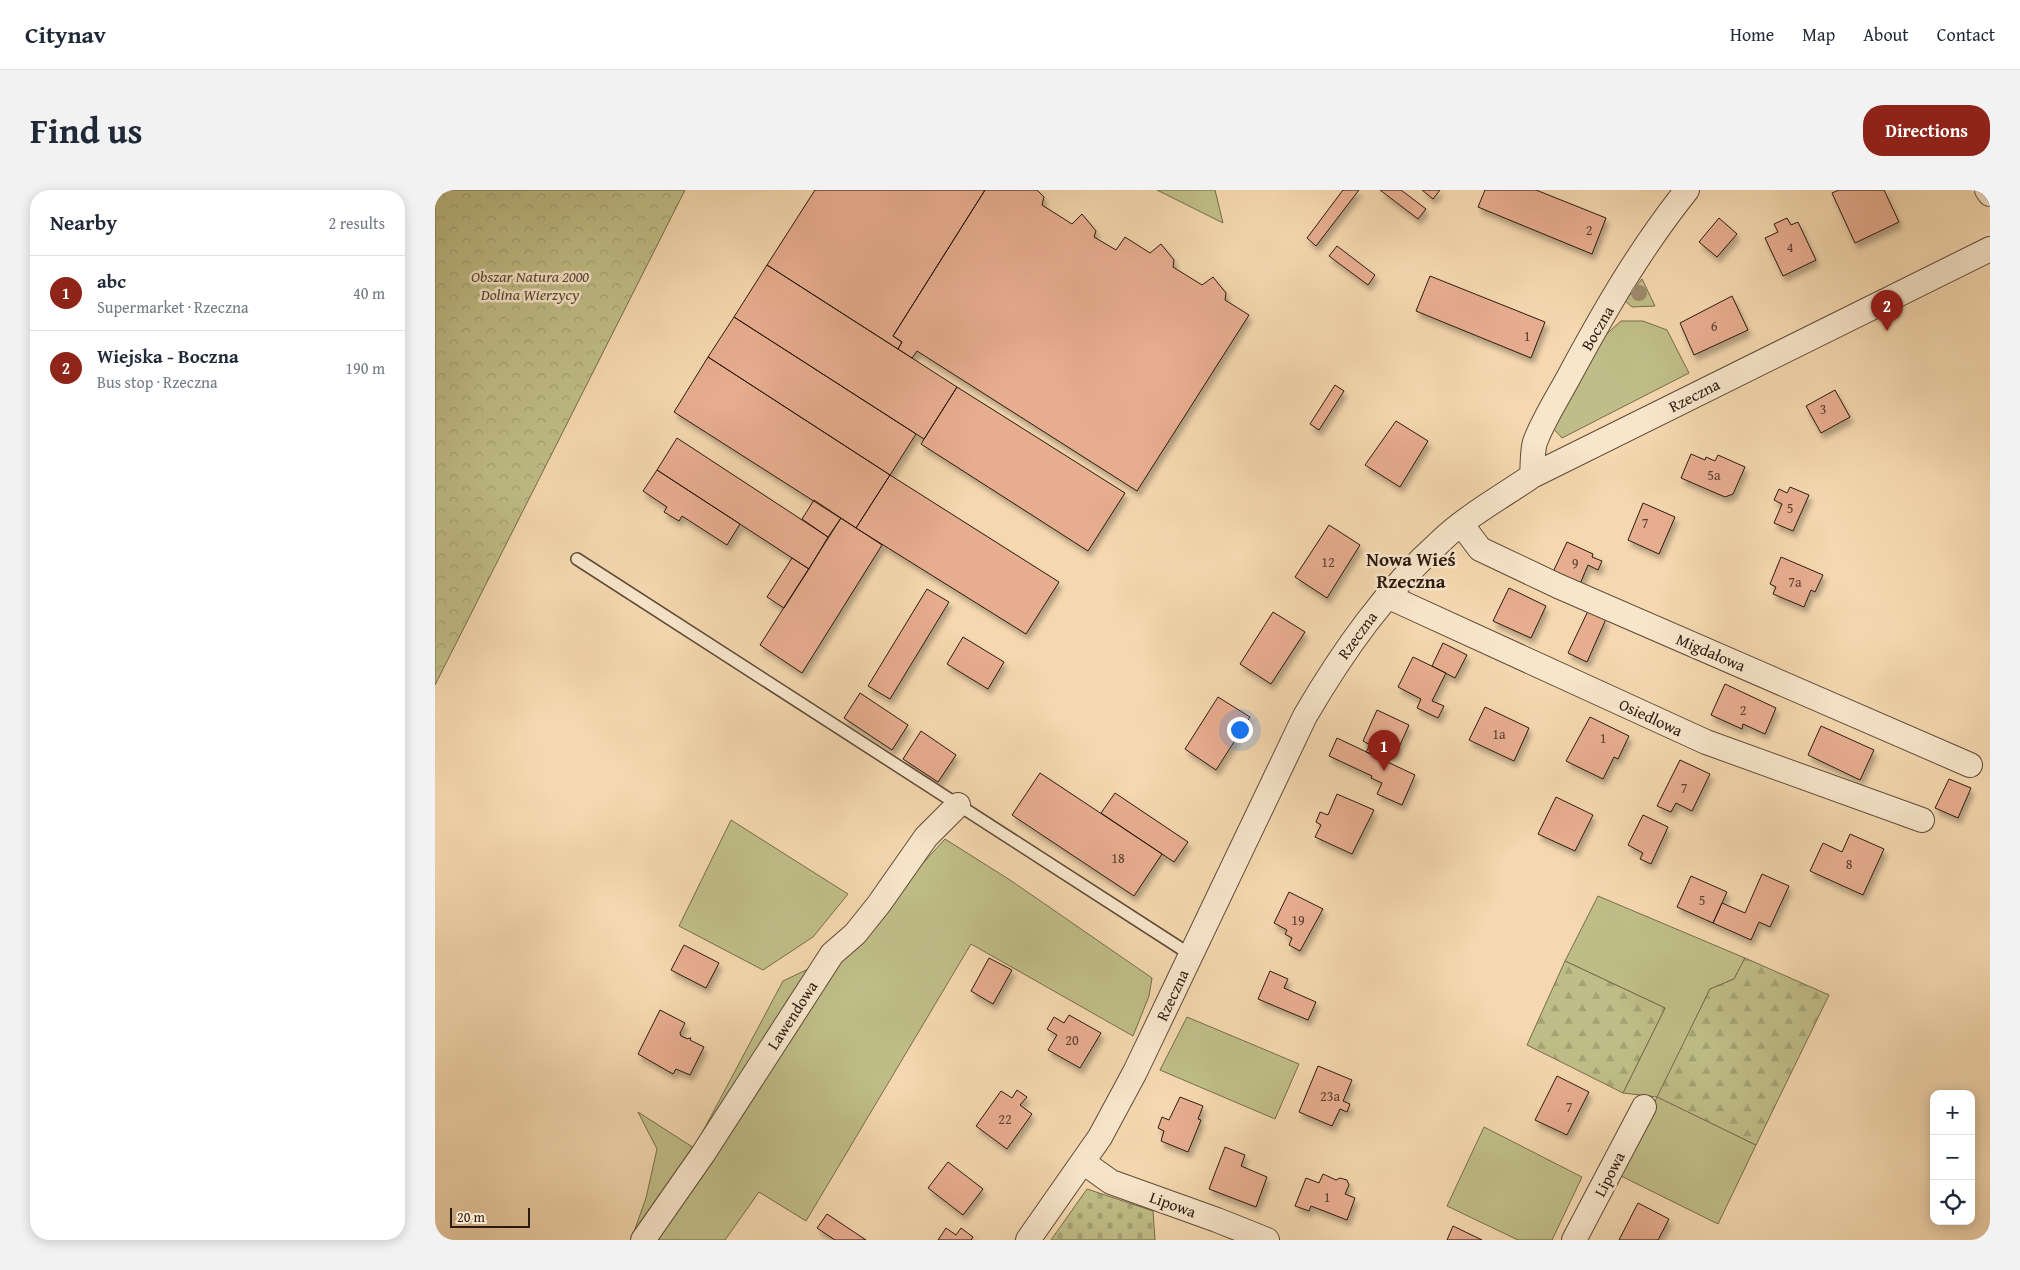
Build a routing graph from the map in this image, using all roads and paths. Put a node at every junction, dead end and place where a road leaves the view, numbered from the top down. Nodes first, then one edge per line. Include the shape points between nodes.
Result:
1 (1687, 190) edge
2 (1987, 190) edge
3 (1990, 194) edge
4 (1990, 249) edge
5 (1532, 476) junction
6 (1462, 524) junction
7 (577, 559) dead end
8 (1387, 596) junction
9 (1970, 764) dead end
10 (958, 805) junction
11 (1922, 820) dead end
12 (1191, 955) junction
13 (1644, 1107) dead end
14 (1083, 1162) junction
15 (643, 1240) edge
16 (1028, 1240) edge
17 (1267, 1240) edge
18 (1574, 1240) edge

1 - 5 street, Boczna via 1643,250 1553,406 1535,444
2 - 3 street
4 - 5 street, Rzeczna
5 - 6 street, Rzeczna
6 - 8 street, Rzeczna via 1443,538
6 - 9 street, Migdałowa via 1480,549 1558,586
7 - 10 lane
8 - 11 street, Osiedlowa via 1706,742
8 - 12 street, Rzeczna via 1358,632 1305,716
10 - 12 lane
10 - 15 street, Lawendowa via 926,837 855,934 832,954 703,1154
12 - 14 street, Rzeczna via 1135,1072
13 - 18 street, Lipowa
14 - 16 street, Rzeczna
14 - 17 street, Lipowa via 1111,1182

